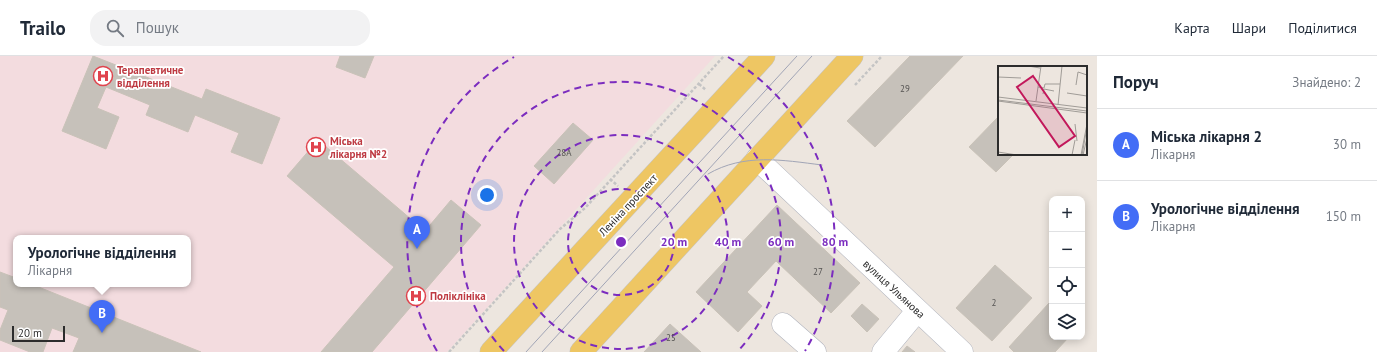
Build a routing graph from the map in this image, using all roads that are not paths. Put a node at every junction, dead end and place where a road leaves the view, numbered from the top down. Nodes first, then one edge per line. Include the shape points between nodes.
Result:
1 (764, 56) edge
2 (852, 56) edge
3 (757, 160) junction
4 (917, 311) junction
5 (783, 324) dead end
6 (491, 352) edge
7 (581, 352) edge
8 (815, 352) edge
9 (883, 352) edge
10 (962, 352) edge

1 - 6 main road, Леніна проспект
2 - 3 main road
3 - 4 street, вулиця Ульянова
3 - 7 main road
4 - 9 street
4 - 10 street, вулиця Ульянова
5 - 8 street

